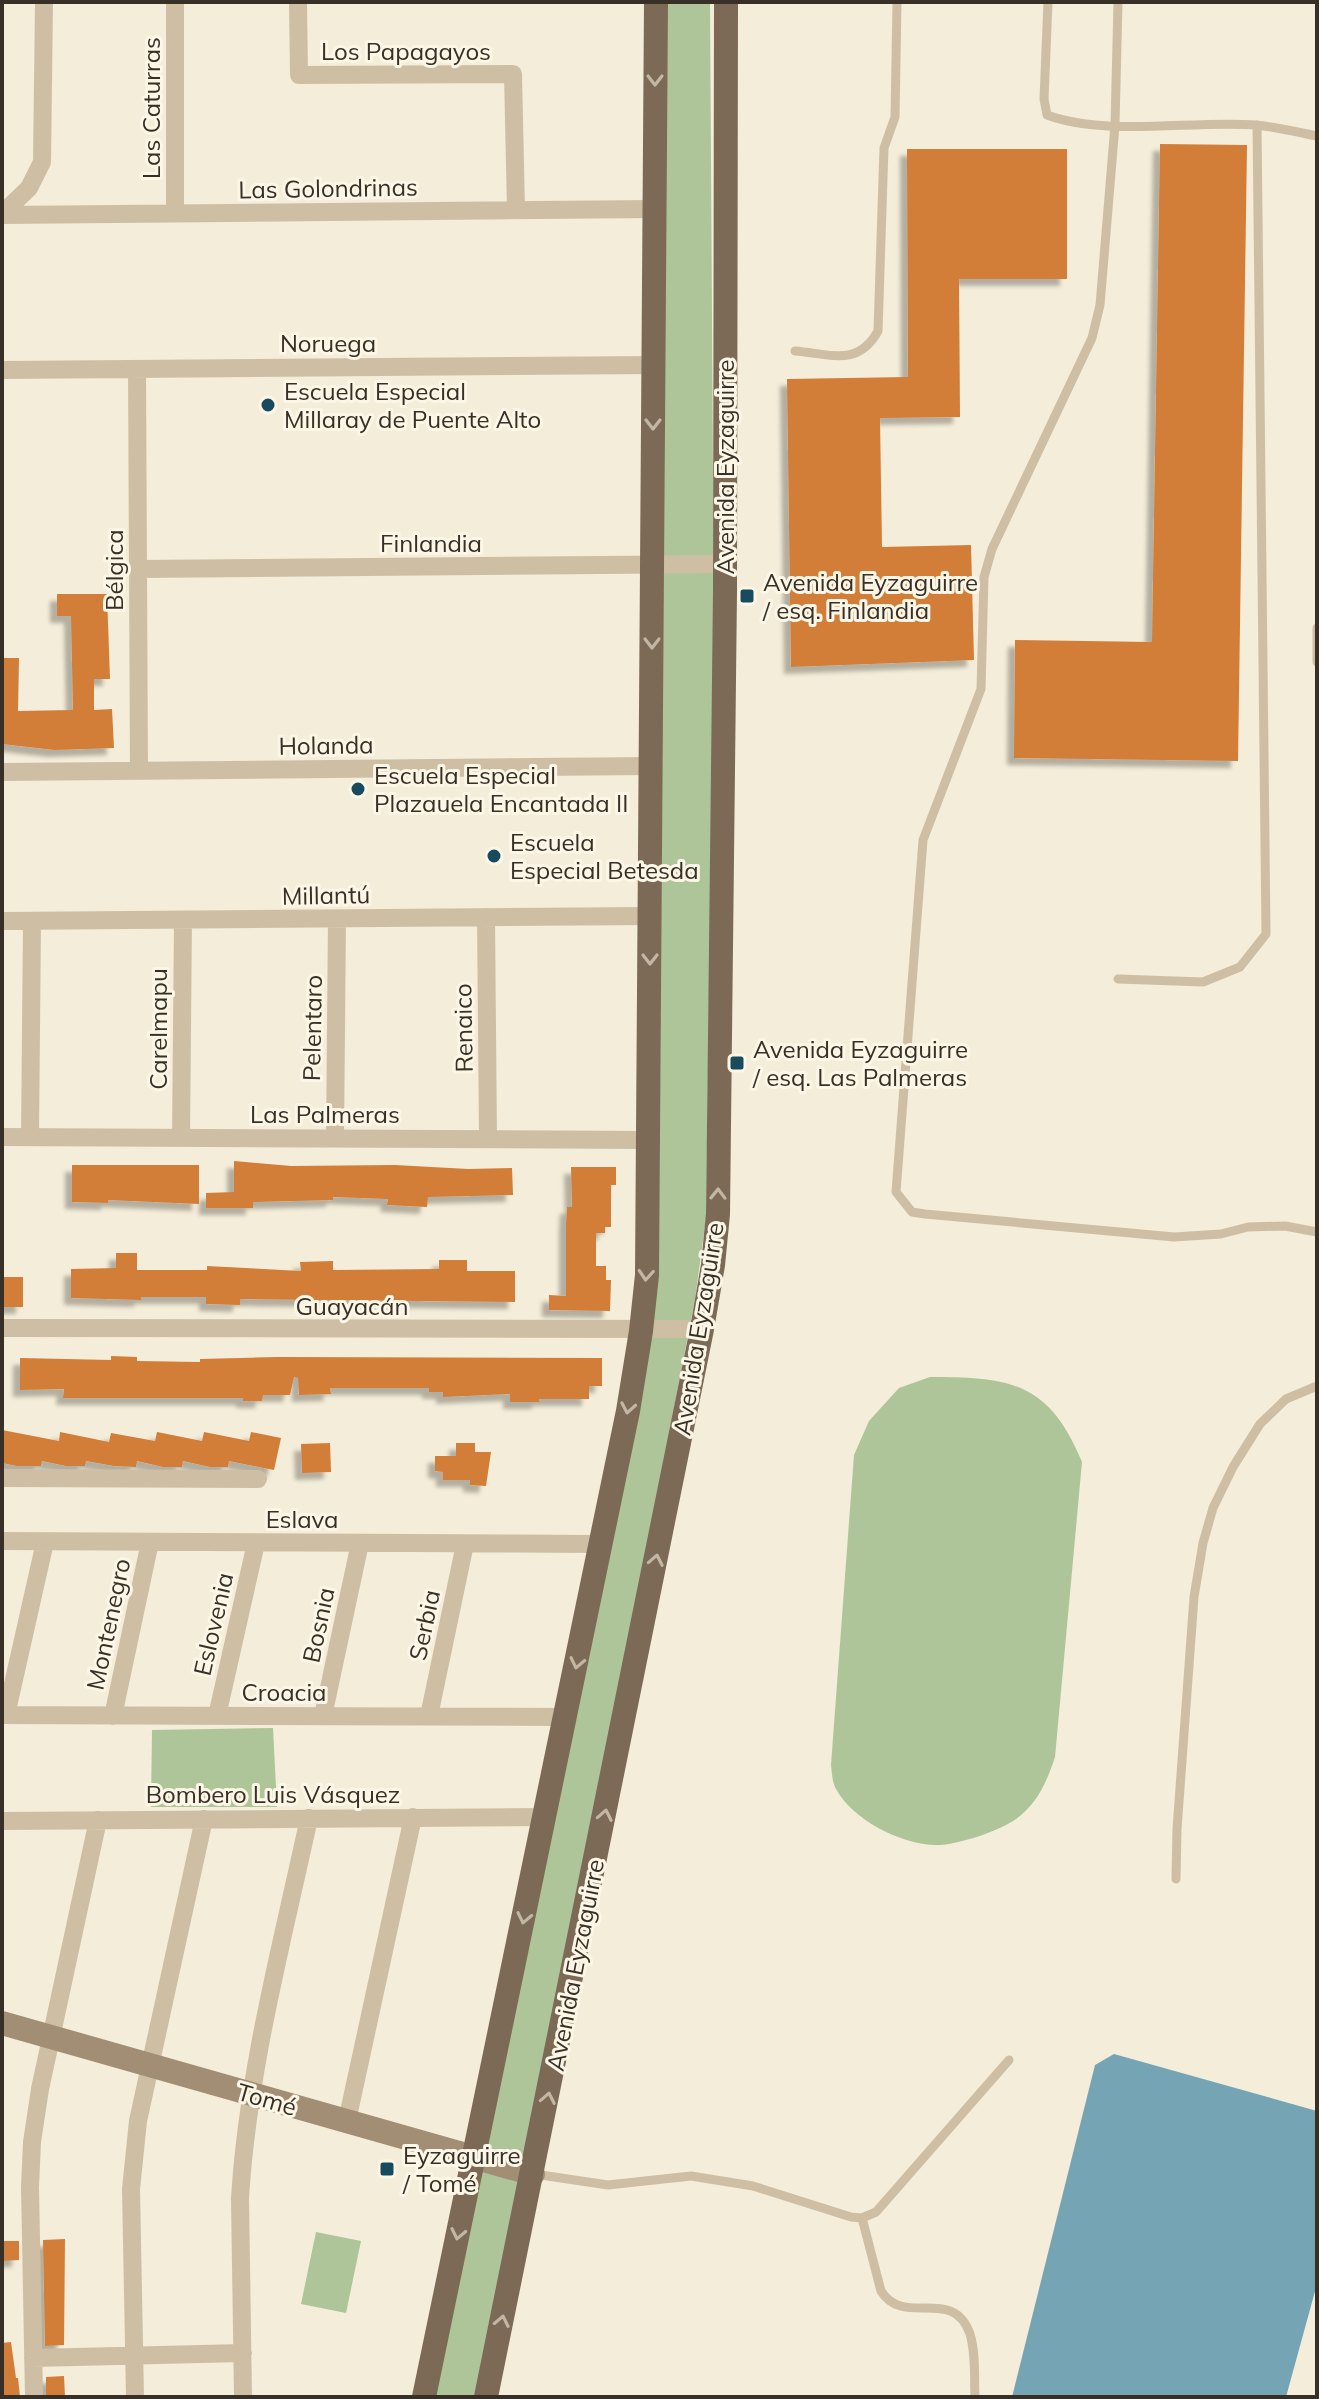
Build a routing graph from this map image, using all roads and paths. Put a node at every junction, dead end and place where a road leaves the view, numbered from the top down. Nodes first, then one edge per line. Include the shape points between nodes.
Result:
1 (44, 2) edge
2 (175, 2) edge
3 (298, 2) edge
4 (656, 2) edge
5 (726, 2) edge
6 (897, 2) edge
7 (1048, 2) edge
8 (1118, 2) edge
9 (1115, 125) junction
10 (1257, 125) junction
11 (1317, 136) edge
12 (655, 209) junction
13 (516, 210) junction
14 (175, 213) junction
15 (2, 214) edge
16 (795, 351) dead end
17 (654, 365) junction
18 (137, 369) junction
19 (2, 370) edge
20 (724, 564) junction
21 (653, 565) junction
22 (138, 569) junction
23 (1317, 628) edge
24 (1317, 662) edge
25 (651, 766) junction
26 (139, 770) junction
27 (2, 772) edge
28 (650, 916) junction
29 (486, 917) junction
30 (337, 919) junction
31 (183, 920) junction
32 (2, 921) edge
33 (32, 921) junction
34 (1118, 979) dead end
35 (2, 1137) edge
36 (30, 1137) junction
37 (181, 1138) junction
38 (335, 1138) junction
39 (488, 1139) junction
40 (648, 1140) junction
41 (1317, 1232) edge
42 (2, 1328) edge
43 (702, 1329) junction
44 (641, 1331) junction
45 (1317, 1386) edge
46 (2, 1478) edge
47 (258, 1479) dead end
48 (2, 1541) edge
49 (45, 1542) junction
50 (150, 1542) junction
51 (256, 1543) junction
52 (360, 1543) junction
53 (465, 1544) junction
54 (601, 1544) junction
55 (4, 1715) edge
56 (113, 1716) junction
57 (217, 1716) junction
58 (323, 1716) junction
59 (429, 1716) junction
60 (566, 1717) junction
61 (413, 1817) junction
62 (545, 1817) junction
63 (309, 1818) junction
64 (204, 1819) junction
65 (98, 1820) junction
66 (2, 1821) edge
67 (1176, 1879) dead end
68 (2, 2023) edge
69 (52, 2037) junction
70 (1009, 2060) dead end
71 (151, 2065) junction
72 (251, 2094) junction
73 (347, 2121) junction
74 (474, 2158) junction
75 (533, 2174) junction
76 (862, 2218) junction
77 (243, 2353) junction
78 (134, 2356) junction
79 (33, 2358) junction
80 (34, 2397) edge
81 (135, 2397) edge
82 (243, 2397) edge
83 (424, 2397) edge
84 (486, 2397) edge
85 (975, 2397) edge

1 - 15 street via 42,162 29,188
2 - 14 street, Las Caturras
3 - 13 street, Los Papagayos via 299,75 513,74
4 -> 12 main road
5 - 20 main road, Avenida Eyzaguirre
6 - 16 lane via 895,117 884,148 878,331 869,346 854,355
7 - 9 lane via 1047,115 1066,122
8 - 9 lane
9 - 10 lane
9 - 41 lane via 1100,305 1092,338 992,549 984,577 981,689 923,840 896,1192 912,1212 956,1217 1174,1237 1248,1227
10 - 11 lane
10 - 34 lane via 1266,934 1240,967 1203,982
12 - 13 street, Las Golondrinas
12 - 17 main road
13 - 14 street, Las Golondrinas
14 - 15 street, Las Golondrinas
17 - 18 street, Noruega
17 -> 21 main road
18 - 19 street, Noruega
18 - 22 street, Bélgica
20 - 21 street, Finlandia
43 -> 20 main road, Avenida Eyzaguirre via 718,1214
21 - 22 street, Finlandia
21 -> 25 main road
22 - 26 street, Bélgica
23 - 24 lane
25 - 26 street, Holanda
25 - 28 main road
26 - 27 street, Holanda
28 - 29 street, Millantú
28 -> 40 main road
29 - 30 street, Millantú
29 - 39 street, Renaico
30 - 31 street, Millantú
30 - 38 street, Pelentaro
31 - 33 street, Millantú
31 - 37 street, Carelmapu
32 - 33 street, Millantú
33 - 36 street
35 - 36 street, Las Palmeras
36 - 37 street, Las Palmeras
37 - 38 street, Las Palmeras
38 - 39 street, Las Palmeras
39 - 40 street, Las Palmeras
40 -> 44 main road
42 - 44 street, Guayacán
43 - 44 street, Guayacán
75 -> 43 main road, Avenida Eyzaguirre
44 -> 54 main road
45 - 67 lane via 1286,1399 1260,1424 1233,1467 1206,1531 1194,1597
46 - 47 street
48 - 49 street, Eslava
49 - 50 street, Eslava
49 - 55 street
50 - 51 street, Eslava
50 - 56 street, Montenegro
51 - 52 street, Eslava
51 - 57 street, Eslovenia
52 - 53 street, Eslava
52 - 58 street, Bosnia
53 - 54 street, Eslava
53 - 59 street, Serbia
54 -> 60 main road
55 - 56 street, Croacia
56 - 57 street, Croacia
57 - 58 street, Croacia
58 - 59 street, Croacia
59 - 60 street, Croacia
60 - 62 main road
61 - 62 street, Bombero Luis Vásquez
61 - 63 street, Bombero Luis Vásquez
61 - 73 street
62 -> 74 main road
63 - 64 street, Bombero Luis Vásquez
63 - 72 street
64 - 65 street, Bombero Luis Vásquez
64 - 71 street
65 - 66 street, Bombero Luis Vásquez
65 - 69 street
68 - 69 street, Tomé
69 - 71 street, Tomé
69 - 79 street via 31,2165
70 - 76 lane via 876,2212
71 - 72 street, Tomé
71 - 78 street via 132,2167
72 - 73 street, Tomé
72 - 77 street via 240,2198
73 - 74 street, Tomé
74 - 75 street, Tomé
74 -> 83 main road
75 - 76 lane via 608,2185 691,2176 753,2186
84 -> 75 main road, Avenida Eyzaguirre
76 - 85 lane via 888,2301 899,2307 943,2308 956,2314 969,2331
77 - 78 street
77 - 82 street
78 - 79 street
78 - 81 street
79 - 80 street

